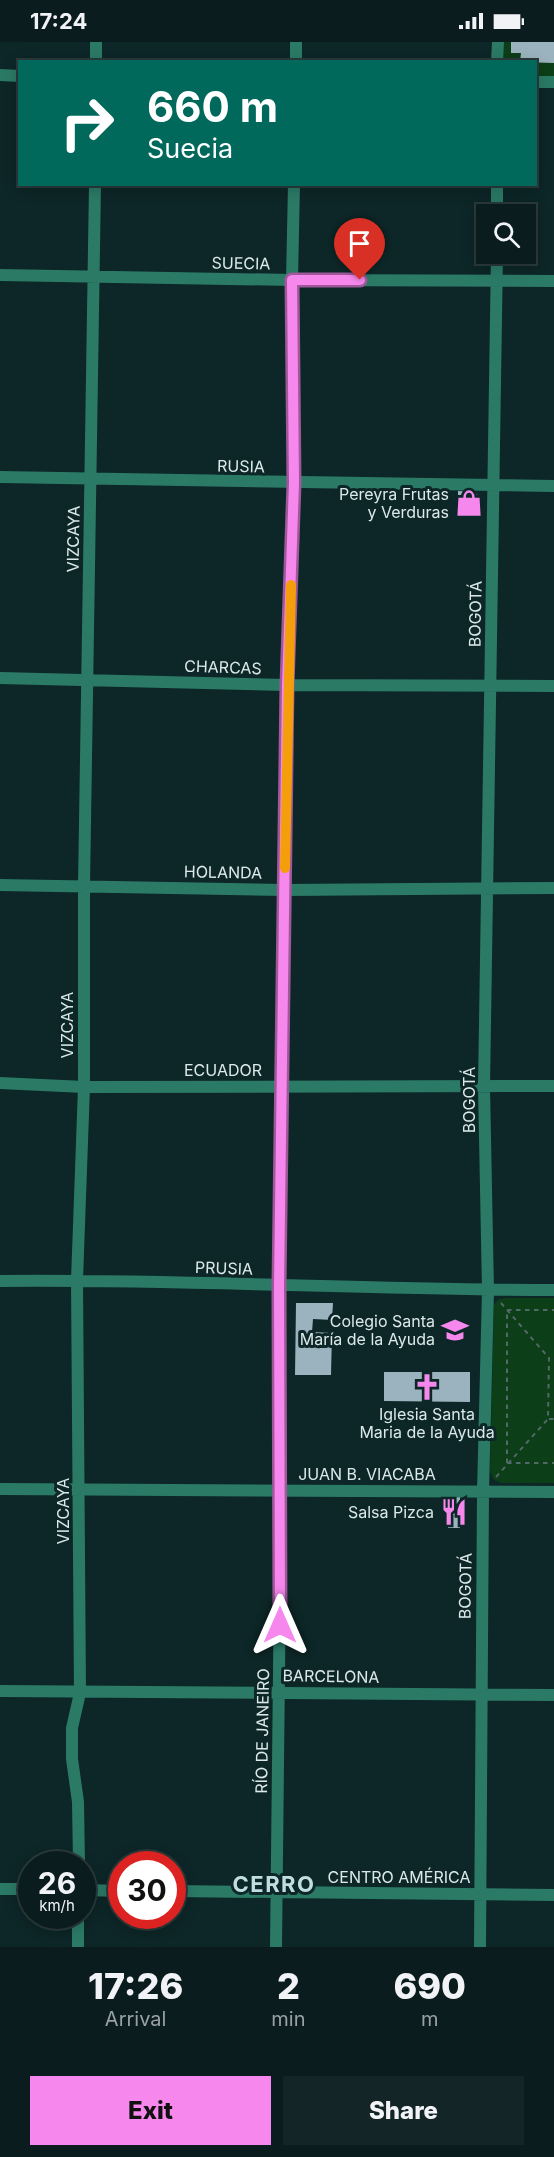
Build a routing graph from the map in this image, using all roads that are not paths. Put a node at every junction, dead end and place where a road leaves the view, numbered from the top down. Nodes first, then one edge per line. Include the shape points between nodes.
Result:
1 (96, 42) edge
2 (296, 42) edge
3 (498, 42) edge
4 (96, 60) edge
5 (296, 60) edge
6 (498, 60) edge
7 (0, 75) edge
8 (18, 76) edge
9 (537, 82) edge
10 (554, 82) edge
11 (94, 186) edge
12 (294, 186) edge
13 (497, 186) edge
14 (497, 204) edge
15 (497, 264) edge
16 (0, 275) edge
17 (94, 276) junction
18 (292, 280) junction
19 (497, 280) junction
20 (554, 281) edge
21 (0, 477) edge
22 (91, 480) junction
23 (294, 483) junction
24 (493, 486) junction
25 (554, 486) edge
26 (0, 678) edge
27 (86, 680) junction
28 (287, 685) junction
29 (490, 686) junction
30 (554, 686) edge
31 (0, 885) edge
32 (84, 886) junction
33 (487, 888) junction
34 (554, 888) edge
35 (285, 890) junction
36 (0, 1083) edge
37 (283, 1086) junction
38 (554, 1086) edge
39 (84, 1087) junction
40 (484, 1087) junction
41 (77, 1280) junction
42 (0, 1281) edge
43 (279, 1286) junction
44 (488, 1290) junction
45 (554, 1290) edge
46 (487, 1488) junction
47 (0, 1489) edge
48 (79, 1490) junction
49 (281, 1490) junction
50 (554, 1492) edge
51 (0, 1691) edge
52 (279, 1692) junction
53 (80, 1693) junction
54 (480, 1695) junction
55 (554, 1695) edge
56 (79, 1851) edge
57 (0, 1889) edge
58 (18, 1889) edge
59 (186, 1891) edge
60 (276, 1892) junction
61 (480, 1894) junction
62 (554, 1895) edge
63 (78, 1929) edge
64 (78, 1947) edge
65 (276, 1947) edge
66 (480, 1947) edge

1 - 4 street
2 - 5 street
3 - 6 street
7 - 8 street
9 - 10 street
11 - 17 street, VIZCAYA
12 - 18 street, RÍO DE JANEIRO
13 - 14 street
15 - 19 street, BOGOTÁ
16 - 17 street, SUECIA
17 - 18 street, SUECIA
17 - 22 street, VIZCAYA
18 - 19 street, SUECIA
18 - 23 street, RÍO DE JANEIRO
19 - 20 street, SUECIA
19 - 24 street, BOGOTÁ
21 - 22 street, RUSIA
22 - 23 street, RUSIA
22 - 27 street, VIZCAYA
23 - 24 street, RUSIA
23 - 28 street, RÍO DE JANEIRO
24 - 25 street, RUSIA
24 - 29 street, BOGOTÁ
26 - 27 street, CHARCAS
27 - 28 street, CHARCAS
27 - 32 street, VIZCAYA
28 - 29 street, CHARCAS
28 - 35 street, RÍO DE JANEIRO
29 - 30 street, CHARCAS
29 - 33 street, BOGOTÁ
31 - 32 street, HOLANDA
32 - 35 street, HOLANDA
32 - 39 street, VIZCAYA
33 - 34 street, HOLANDA
33 - 35 street, HOLANDA
33 - 40 street, BOGOTÁ
35 - 37 street, RÍO DE JANEIRO
36 - 39 street, ECUADOR
37 - 39 street, ECUADOR
37 - 40 street, ECUADOR
37 - 43 street, RÍO DE JANEIRO
38 - 40 street, ECUADOR
39 - 41 street, VIZCAYA
40 - 44 street, BOGOTÁ
41 - 42 street, PRUSIA
41 - 43 street, PRUSIA
41 - 48 street, VIZCAYA
43 - 44 street, PRUSIA
43 - 49 street, RÍO DE JANEIRO
44 - 45 street, PRUSIA
44 - 46 street, BOGOTÁ
46 - 49 street, JUAN B. VIACABA
46 - 50 street, JUAN B. VIACABA
46 - 54 street, BOGOTÁ
47 - 48 street, JUAN B. VIACABA
48 - 49 street, JUAN B. VIACABA
48 - 53 street, VIZCAYA
49 - 52 street, RÍO DE JANEIRO
51 - 53 street, BARCELONA
52 - 53 street, BARCELONA
52 - 54 street, BARCELONA
52 - 60 street, RÍO DE JANEIRO
53 - 56 street, VIZCAYA via 72,1728
54 - 55 street, BARCELONA
54 - 61 street, BOGOTÁ
57 - 58 street
59 - 60 street, CENTRO AMÉRICA
60 - 61 street, CENTRO AMÉRICA
60 - 65 street, RÍO DE JANEIRO
61 - 62 street, CENTRO AMÉRICA
61 - 66 street, BOGOTÁ
63 - 64 street

